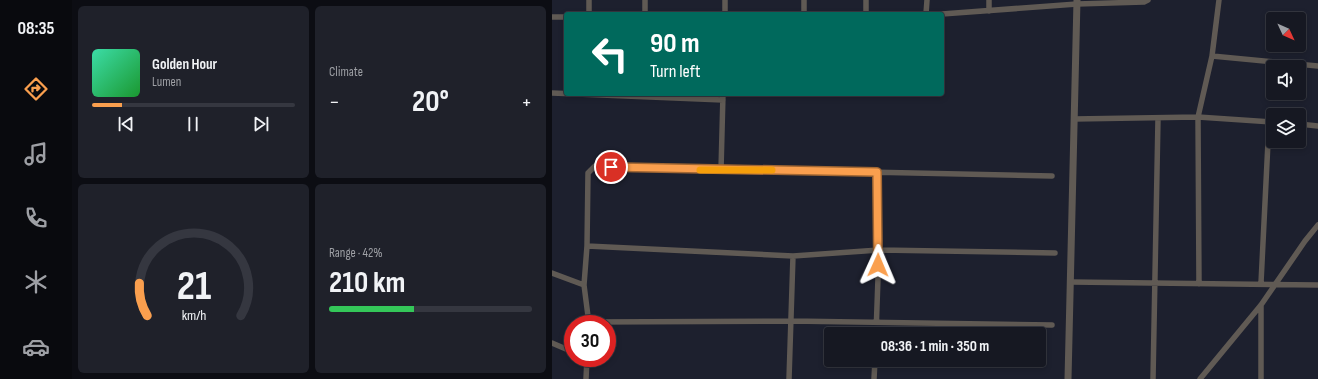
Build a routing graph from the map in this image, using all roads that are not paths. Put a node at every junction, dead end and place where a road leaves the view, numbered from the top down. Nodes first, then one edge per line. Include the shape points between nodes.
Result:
1 (589, 0) edge
2 (645, 0) edge
3 (725, 0) edge
4 (804, 0) edge
5 (866, 0) edge
6 (927, 0) edge
7 (989, 0) edge
8 (1148, 0) edge
9 (1219, 0) edge
10 (1077, 2) edge
11 (989, 11) junction
12 (589, 12) edge
13 (645, 12) edge
14 (725, 12) edge
15 (804, 12) edge
16 (866, 12) edge
17 (926, 12) edge
18 (944, 14) edge
19 (552, 17) edge
20 (564, 17) edge
21 (1212, 56) junction
22 (1318, 66) edge
23 (552, 94) edge
24 (564, 94) edge
25 (637, 96) edge
26 (679, 97) edge
27 (723, 97) edge
28 (1198, 117) junction
29 (1074, 119) junction
30 (1158, 119) junction
31 (1266, 122) edge
32 (1306, 125) edge
33 (1318, 126) edge
34 (1269, 148) edge
35 (721, 170) junction
36 (877, 172) junction
37 (1052, 176) dead end
38 (1318, 226) edge
39 (587, 246) junction
40 (879, 250) junction
41 (1055, 253) dead end
42 (793, 256) junction
43 (552, 273) edge
44 (1071, 282) junction
45 (1154, 283) junction
46 (1261, 283) junction
47 (1275, 283) junction
48 (584, 284) junction
49 (1199, 284) junction
50 (1318, 285) edge
51 (1261, 305) junction
52 (588, 315) edge
53 (791, 321) junction
54 (616, 323) edge
55 (876, 323) junction
56 (1052, 325) dead end
57 (876, 327) edge
58 (552, 344) edge
59 (564, 349) edge
60 (587, 367) edge
61 (875, 367) edge
62 (586, 379) edge
63 (790, 379) edge
64 (874, 379) edge
65 (1068, 379) edge
66 (1153, 379) edge
67 (1200, 379) edge
68 (1261, 379) edge

1 - 12 street
2 - 13 street
3 - 14 street
4 - 15 street
5 - 16 street
6 - 17 street
7 - 11 street
8 - 10 street
9 - 21 street
10 - 11 street
10 - 29 street
11 - 18 street
19 - 20 street
21 - 22 street
21 - 28 street
23 - 24 street
25 - 26 street
26 - 27 street
27 - 35 street
28 - 30 street
28 - 31 street
28 - 49 street
29 - 30 street
29 - 44 street
30 - 45 street
32 - 33 street
34 - 46 street
35 - 36 street
35 - 39 street via 595,166 588,172
36 - 37 street
36 - 40 street
38 - 47 street
39 - 42 street
39 - 48 street
40 - 41 street
40 - 42 street
40 - 55 street
42 - 53 street
43 - 48 street
44 - 45 street
44 - 65 street
45 - 49 street
45 - 66 street
46 - 47 street
46 - 49 street
47 - 50 street
47 - 51 street
48 - 52 street
51 - 67 street
51 - 68 street
53 - 54 street
53 - 55 street
53 - 63 street
55 - 56 street
55 - 57 street
58 - 59 street
60 - 62 street
61 - 64 street

